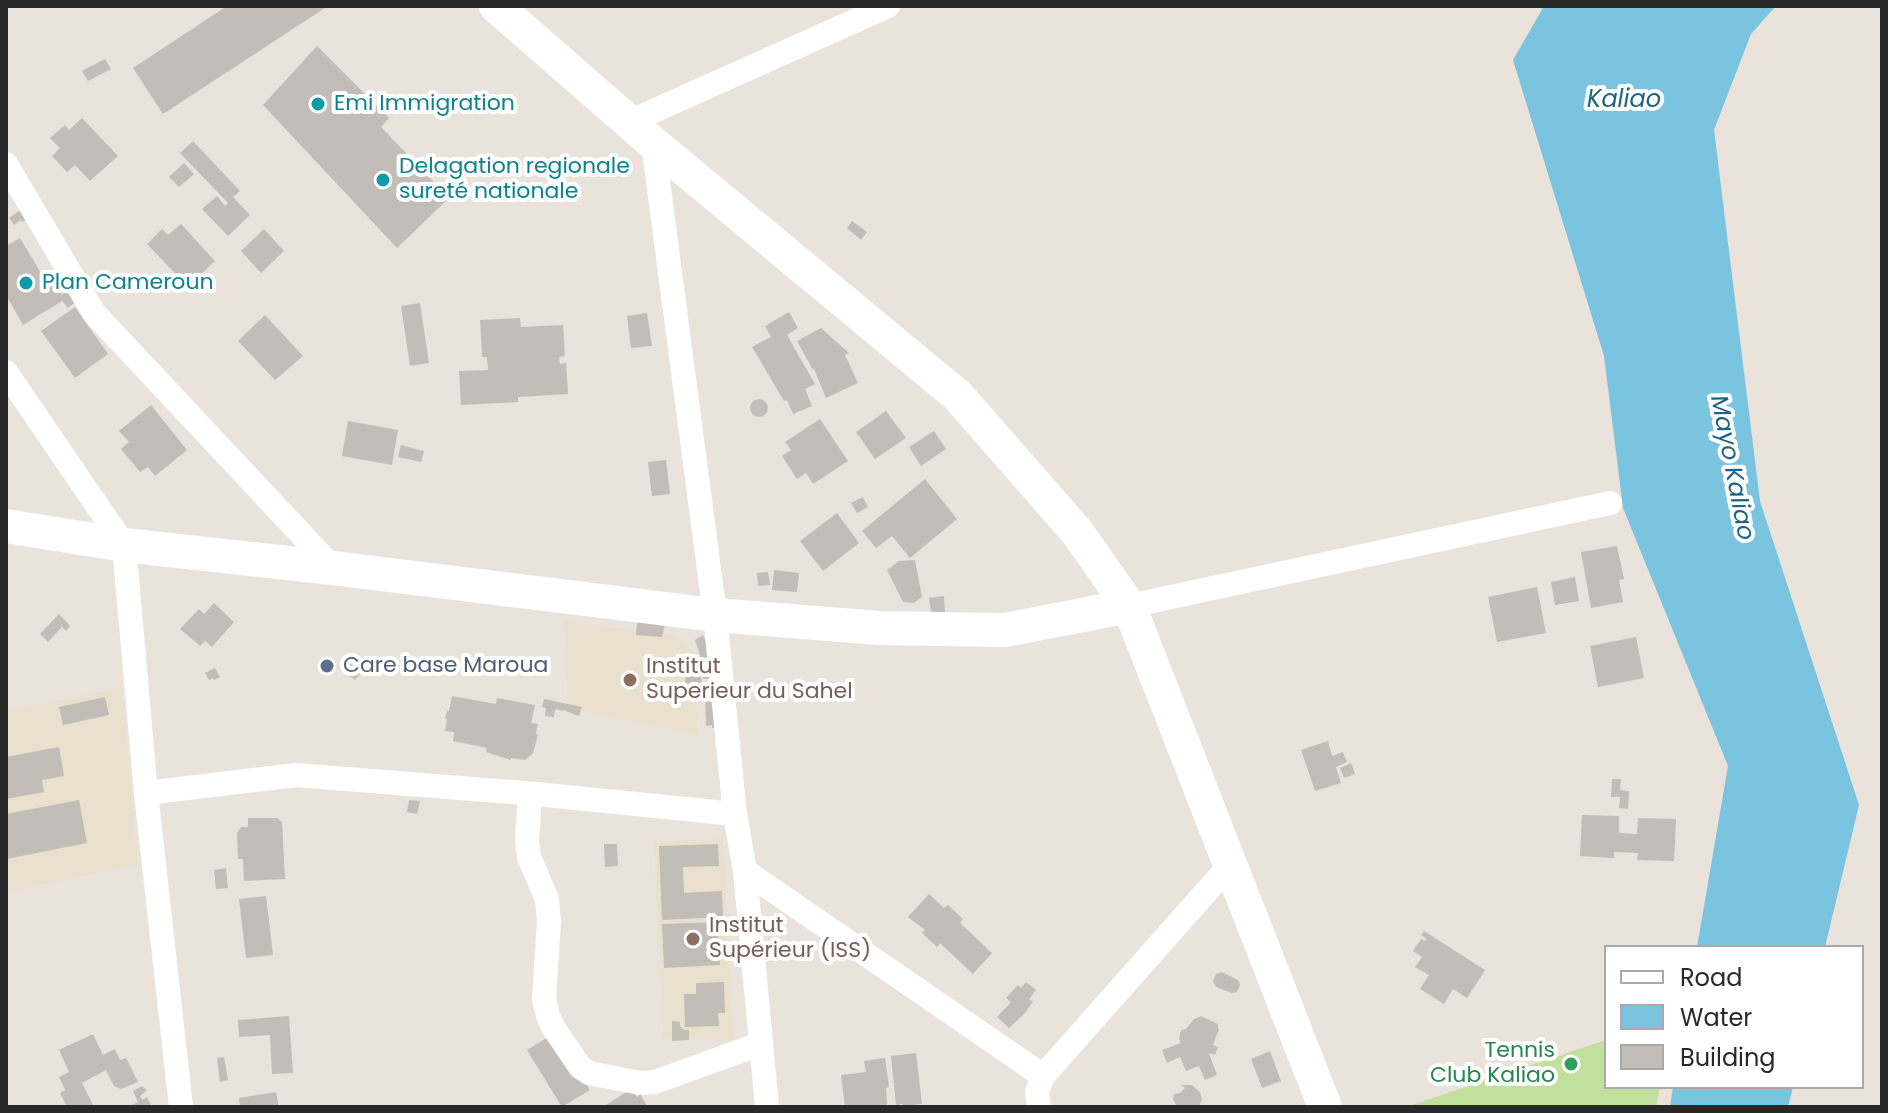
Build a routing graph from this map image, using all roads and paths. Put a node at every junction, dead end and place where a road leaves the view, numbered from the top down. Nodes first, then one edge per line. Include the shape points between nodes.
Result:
1 (496, 6) edge
2 (888, 6) edge
3 (641, 132) junction
4 (6, 164) edge
5 (6, 372) edge
6 (1610, 503) dead end
7 (6, 526) edge
8 (124, 545) junction
9 (333, 568) junction
10 (1129, 606) junction
11 (715, 615) junction
12 (146, 793) junction
13 (530, 794) junction
14 (735, 814) junction
15 (1230, 865) junction
16 (745, 871) junction
17 (760, 1044) junction
18 (1043, 1076) junction
19 (181, 1107) edge
20 (767, 1107) edge
21 (1039, 1107) edge
22 (1325, 1107) edge

1 - 3 street
2 - 3 street
3 - 10 street via 958,396 1077,532
3 - 11 street
4 - 9 street via 94,313
5 - 8 street
6 - 10 street
7 - 8 street
8 - 9 street
8 - 12 street
9 - 11 street
10 - 11 street via 1005,630 879,628
10 - 15 street
11 - 14 street
12 - 13 street via 296,775
12 - 19 street
13 - 14 street
13 - 17 street via 529,857 547,899 549,922 544,999 553,1027 580,1067 598,1076 655,1082
14 - 16 street
15 - 18 street
15 - 22 street
16 - 17 street
16 - 18 street
17 - 20 street
18 - 21 street

